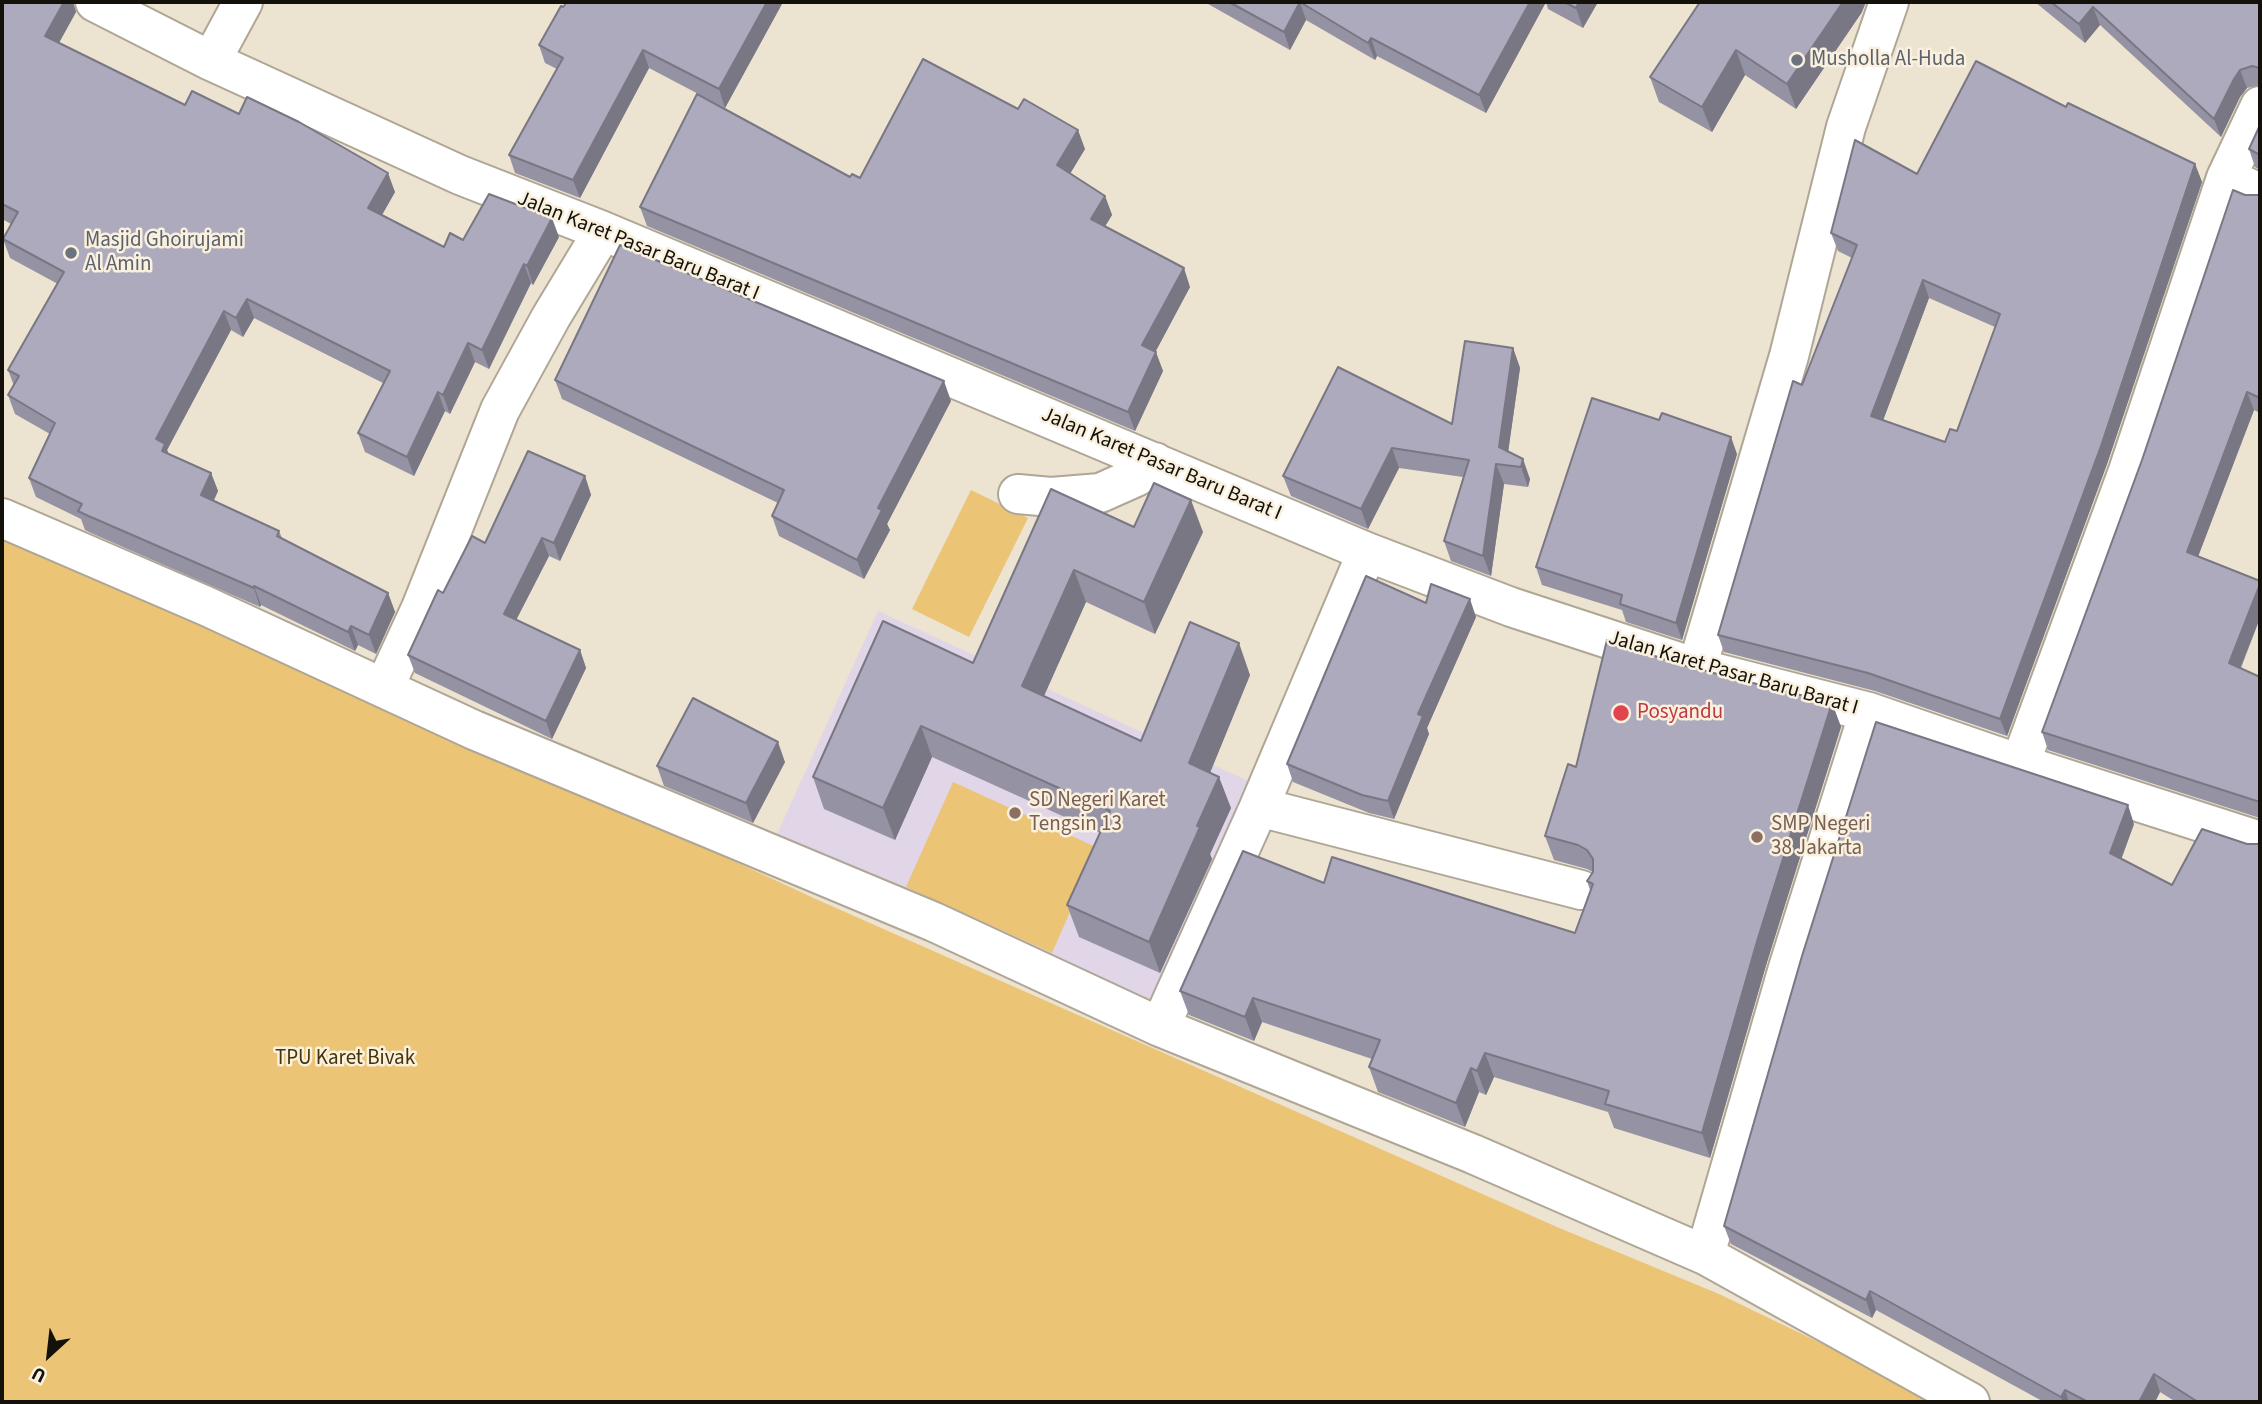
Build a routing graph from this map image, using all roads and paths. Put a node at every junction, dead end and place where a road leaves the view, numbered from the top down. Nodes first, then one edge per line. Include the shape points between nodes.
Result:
1 (95, 2) edge
2 (243, 2) edge
3 (1889, 2) edge
4 (211, 61) junction
5 (2260, 106) edge
6 (2226, 178) junction
7 (2260, 193) edge
8 (603, 231) junction
9 (1155, 462) junction
10 (1018, 494) dead end
11 (2, 519) edge
12 (1367, 552) junction
13 (1697, 668) junction
14 (384, 688) junction
15 (1869, 712) junction
16 (2020, 764) junction
17 (1259, 807) junction
18 (2260, 841) edge
19 (1581, 890) dead end
20 (1160, 1027) junction
21 (1705, 1255) junction
22 (1970, 1402) edge

1 - 4 street, Jalan Karet Pasar Baru Barat I
2 - 4 street
3 - 13 street via 1846,127 1789,356
4 - 8 street, Jalan Karet Pasar Baru Barat I via 460,175
5 - 6 street
6 - 7 street
6 - 16 street via 2128,471
8 - 9 street, Jalan Karet Pasar Baru Barat I
8 - 14 street via 500,410
9 - 10 street via 1136,477 1100,493
9 - 12 street, Jalan Karet Pasar Baru Barat I
11 - 14 street
12 - 13 street, Jalan Karet Pasar Baru Barat I via 1511,607
12 - 17 street
13 - 15 street, Jalan Karet Pasar Baru Barat I
14 - 20 street via 934,922
15 - 16 street, Jalan Karet Pasar Baru Barat I
15 - 21 street via 1788,968
16 - 18 street, Jalan Karet Pasar Baru Barat I
17 - 19 street
17 - 20 street
20 - 21 street via 1473,1154
21 - 22 street

